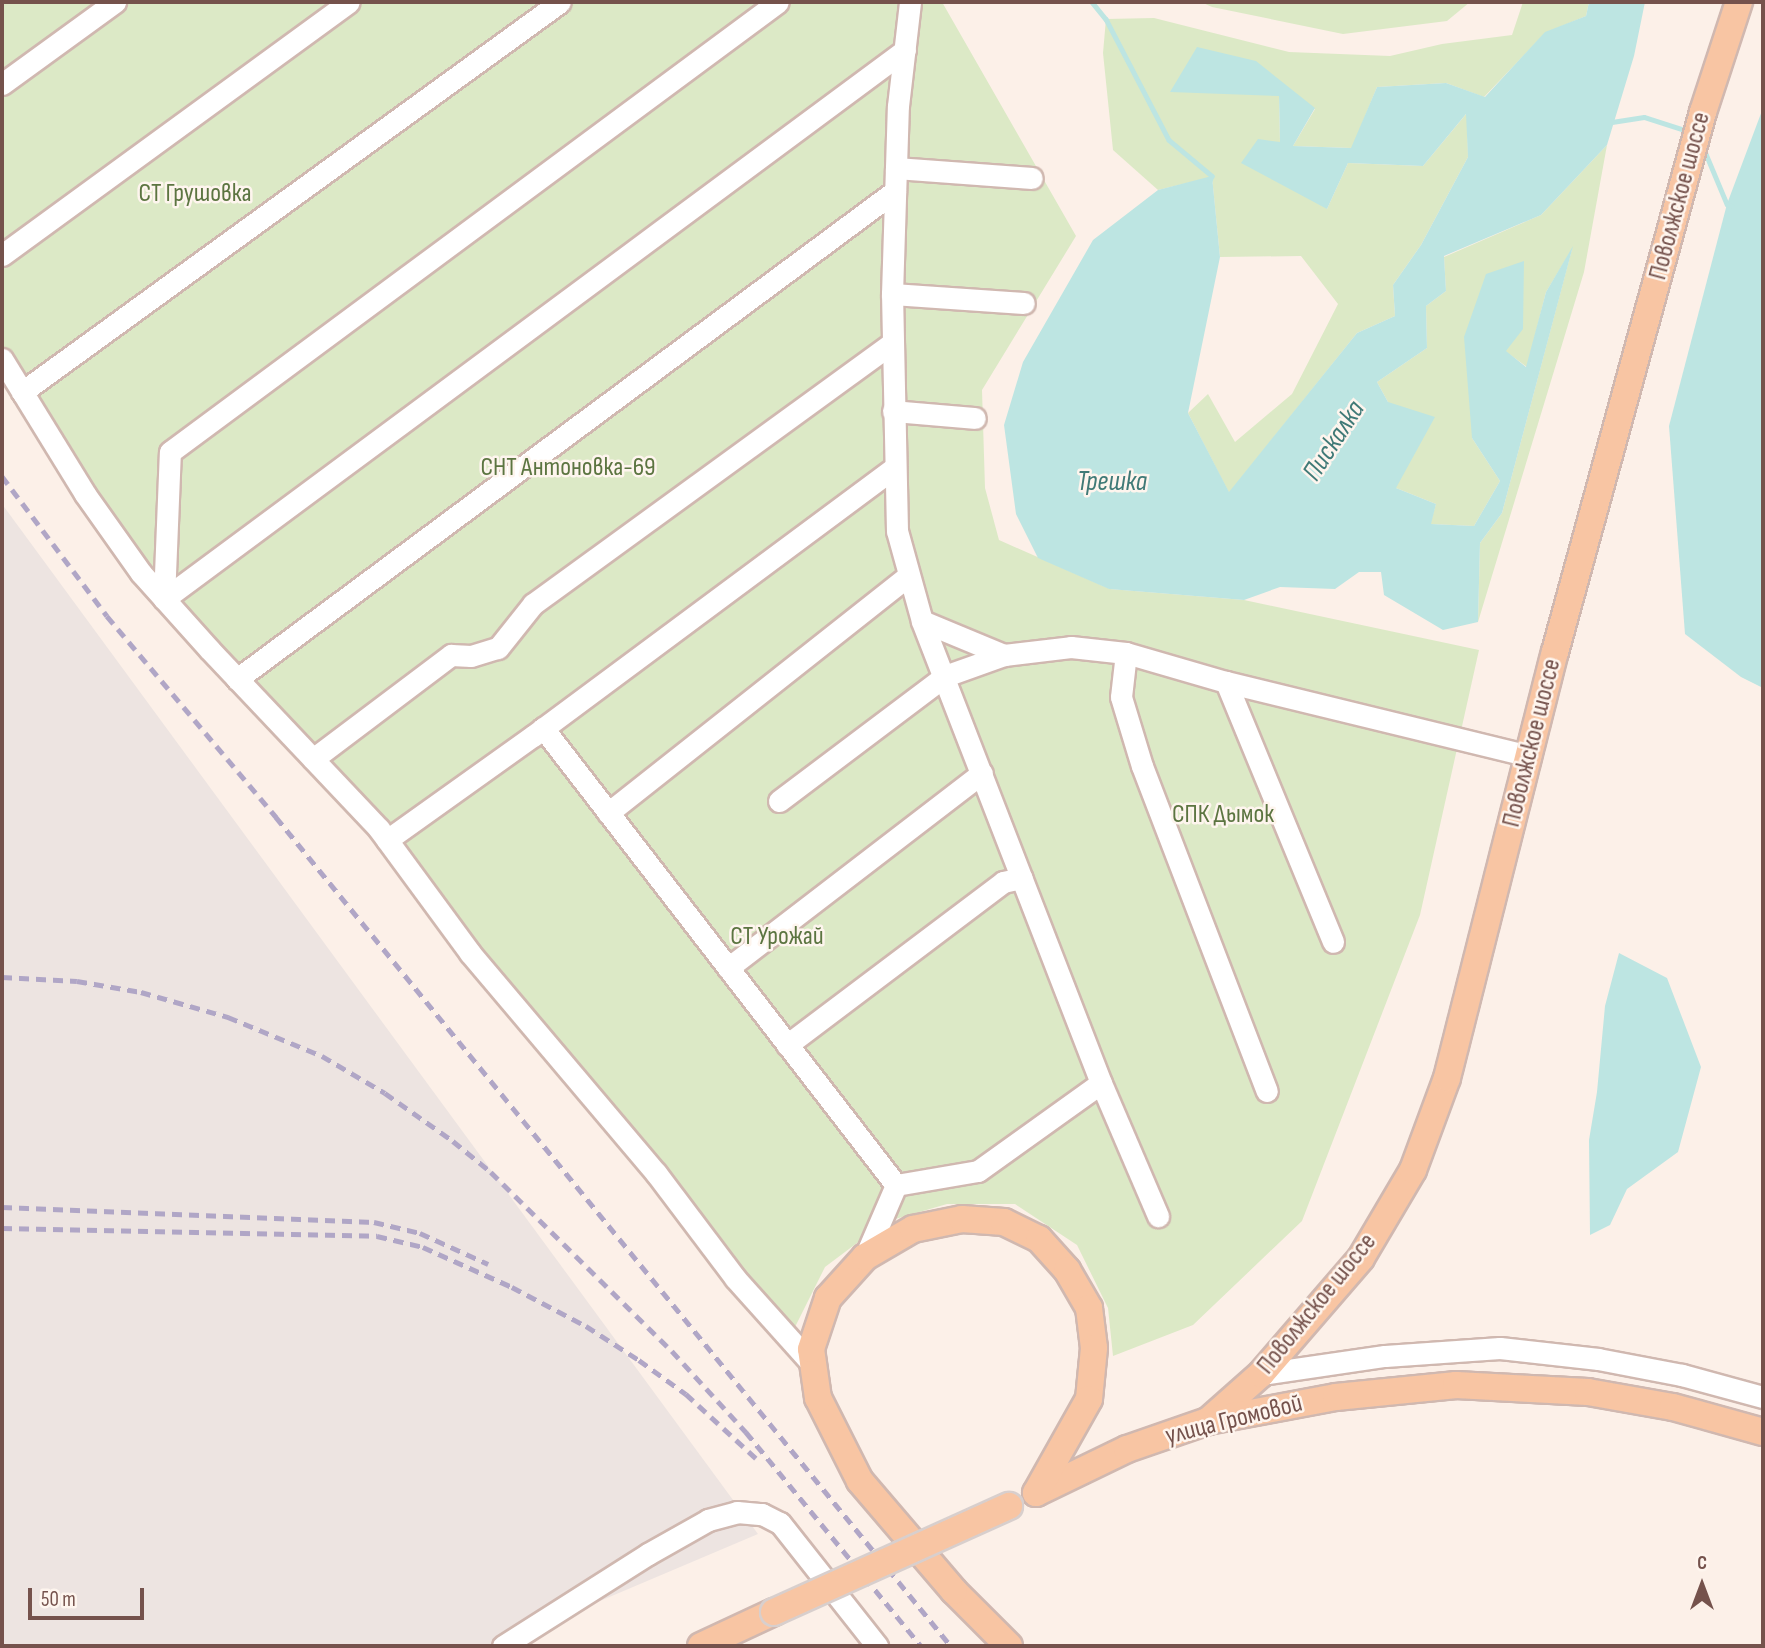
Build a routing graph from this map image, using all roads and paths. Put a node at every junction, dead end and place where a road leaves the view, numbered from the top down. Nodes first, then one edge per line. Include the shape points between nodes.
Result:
1 (115, 2) edge
2 (349, 2) edge
3 (560, 2) edge
4 (778, 2) edge
5 (910, 2) edge
6 (1740, 2) edge
7 (905, 50) junction
8 (2, 85) edge
9 (896, 168) junction
10 (1032, 178) dead end
11 (895, 191) junction
12 (2, 255) edge
13 (892, 294) junction
14 (1024, 303) dead end
15 (891, 344) junction
16 (2, 359) edge
17 (22, 392) junction
18 (893, 411) junction
19 (975, 418) dead end
20 (895, 467) junction
21 (907, 577) junction
22 (164, 599) junction
23 (922, 621) junction
24 (1126, 653) junction
25 (1004, 655) junction
26 (944, 676) junction
27 (237, 679) junction
28 (1226, 682) junction
29 (543, 728) junction
30 (1530, 756) junction
31 (313, 760) junction
32 (982, 773) junction
33 (779, 801) dead end
34 (608, 813) junction
35 (387, 839) junction
36 (1022, 878) junction
37 (1333, 942) dead end
38 (728, 968) junction
39 (788, 1045) junction
40 (1101, 1083) junction
41 (1268, 1091) dead end
42 (896, 1185) junction
43 (1158, 1216) dead end
44 (865, 1257) junction
45 (813, 1365) junction
46 (1261, 1374) junction
47 (1763, 1397) edge
48 (1208, 1421) junction
49 (1763, 1432) edge
50 (1036, 1493) junction
51 (503, 1646) edge
52 (701, 1646) edge
53 (877, 1646) edge
54 (1009, 1646) edge

1 - 8 street
2 - 12 street
3 - 17 street
4 - 22 street via 170,453
5 - 7 street
6 - 30 main road, Поволжское шоссе via 1703,112
7 - 9 street
7 - 22 street
9 - 10 street
9 - 11 street
11 - 13 street
11 - 27 street
13 - 14 street
13 - 15 street
15 - 18 street
15 - 31 street via 533,604 498,648 471,656 451,654
16 - 17 street
17 - 22 street via 86,494
18 - 19 street
18 - 20 street
20 - 21 street via 897,531
20 - 29 street
21 - 23 street
21 - 34 street
22 - 27 street
23 - 25 street
23 - 26 street
24 - 25 street via 1072,648
24 - 28 street
24 - 41 street via 1121,697 1142,766
25 - 26 street
26 - 32 street
26 - 33 street
27 - 31 street
28 - 30 street
28 - 37 street
29 - 34 street
29 - 35 street
30 - 46 main road, Поволжское шоссе via 1447,1078 1413,1170 1362,1258
31 - 35 street
32 - 36 street
32 - 38 street
34 - 38 street
35 - 45 street via 470,953 656,1173 735,1278
36 - 39 street via 1003,882
36 - 40 street
38 - 39 street
39 - 42 street
40 - 42 street via 978,1171
40 - 43 street
42 - 44 street
44 - 45 main road via 828,1298 811,1349
44 - 50 main road via 913,1229 962,1219 1004,1222 1039,1239 1067,1270 1089,1308 1094,1348 1089,1399
45 - 54 main road via 818,1398 860,1480 954,1591
46 - 47 street via 1385,1356 1500,1348 1598,1359
46 - 48 main road, Поволжское шоссе
48 - 49 main road, улица Громовой via 1336,1396 1456,1385 1588,1392 1673,1407
48 - 50 main road, улица Громовой via 1127,1449
50 - 52 main road, улица Громовой, bridge
51 - 53 street via 648,1553 708,1520 737,1512 762,1514 780,1523

